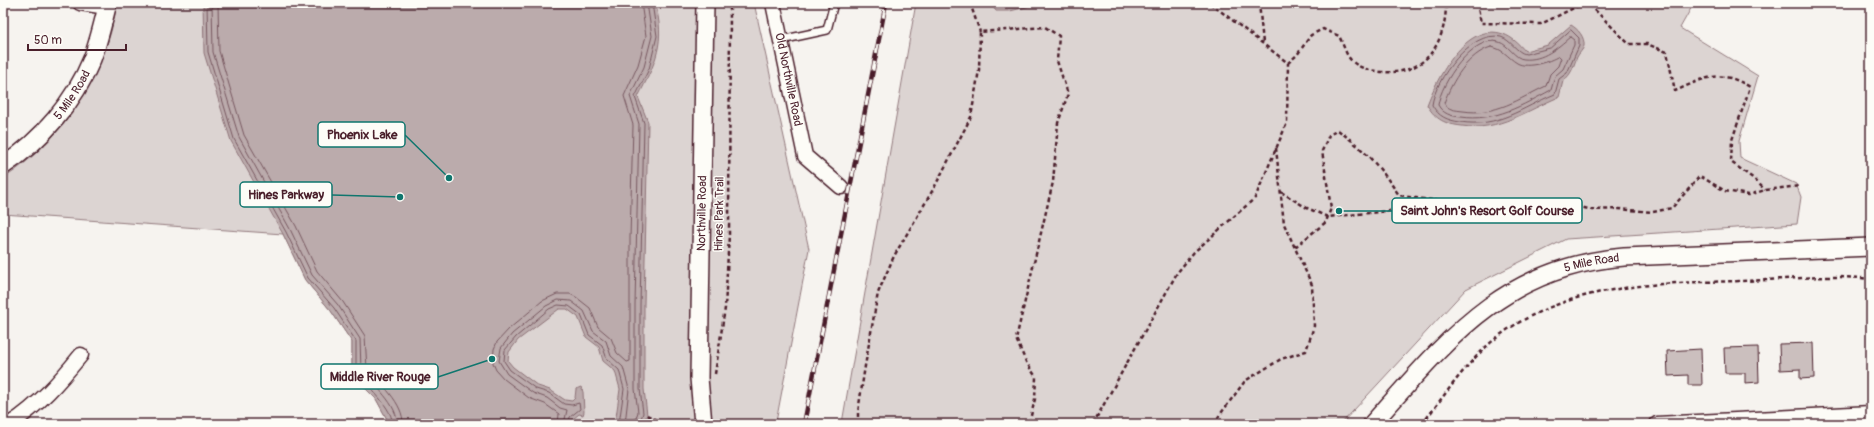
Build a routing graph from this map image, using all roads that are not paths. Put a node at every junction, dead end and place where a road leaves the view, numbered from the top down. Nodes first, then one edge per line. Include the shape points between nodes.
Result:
1 (80, 3) edge
2 (705, 3) edge
3 (773, 3) edge
4 (834, 3) edge
5 (107, 5) edge
6 (781, 40) junction
7 (3, 166) edge
8 (841, 187) dead end
9 (1871, 247) edge
10 (81, 355) dead end
11 (1871, 413) edge
12 (10, 424) edge
13 (703, 424) edge
14 (1372, 424) edge
15 (1657, 424) edge

1 - 5 street
2 - 13 street, Northville Road via 699,378
3 - 6 street, Old Northville Road
4 - 6 lane via 827,30
5 - 7 street, 5 Mile Road via 92,60 72,97 34,141
6 - 8 street, Old Northville Road via 805,156
9 - 14 street, 5 Mile Road via 1624,257 1580,263 1551,272 1513,290 1460,328
10 - 12 street via 45,396 26,414
11 - 15 street

